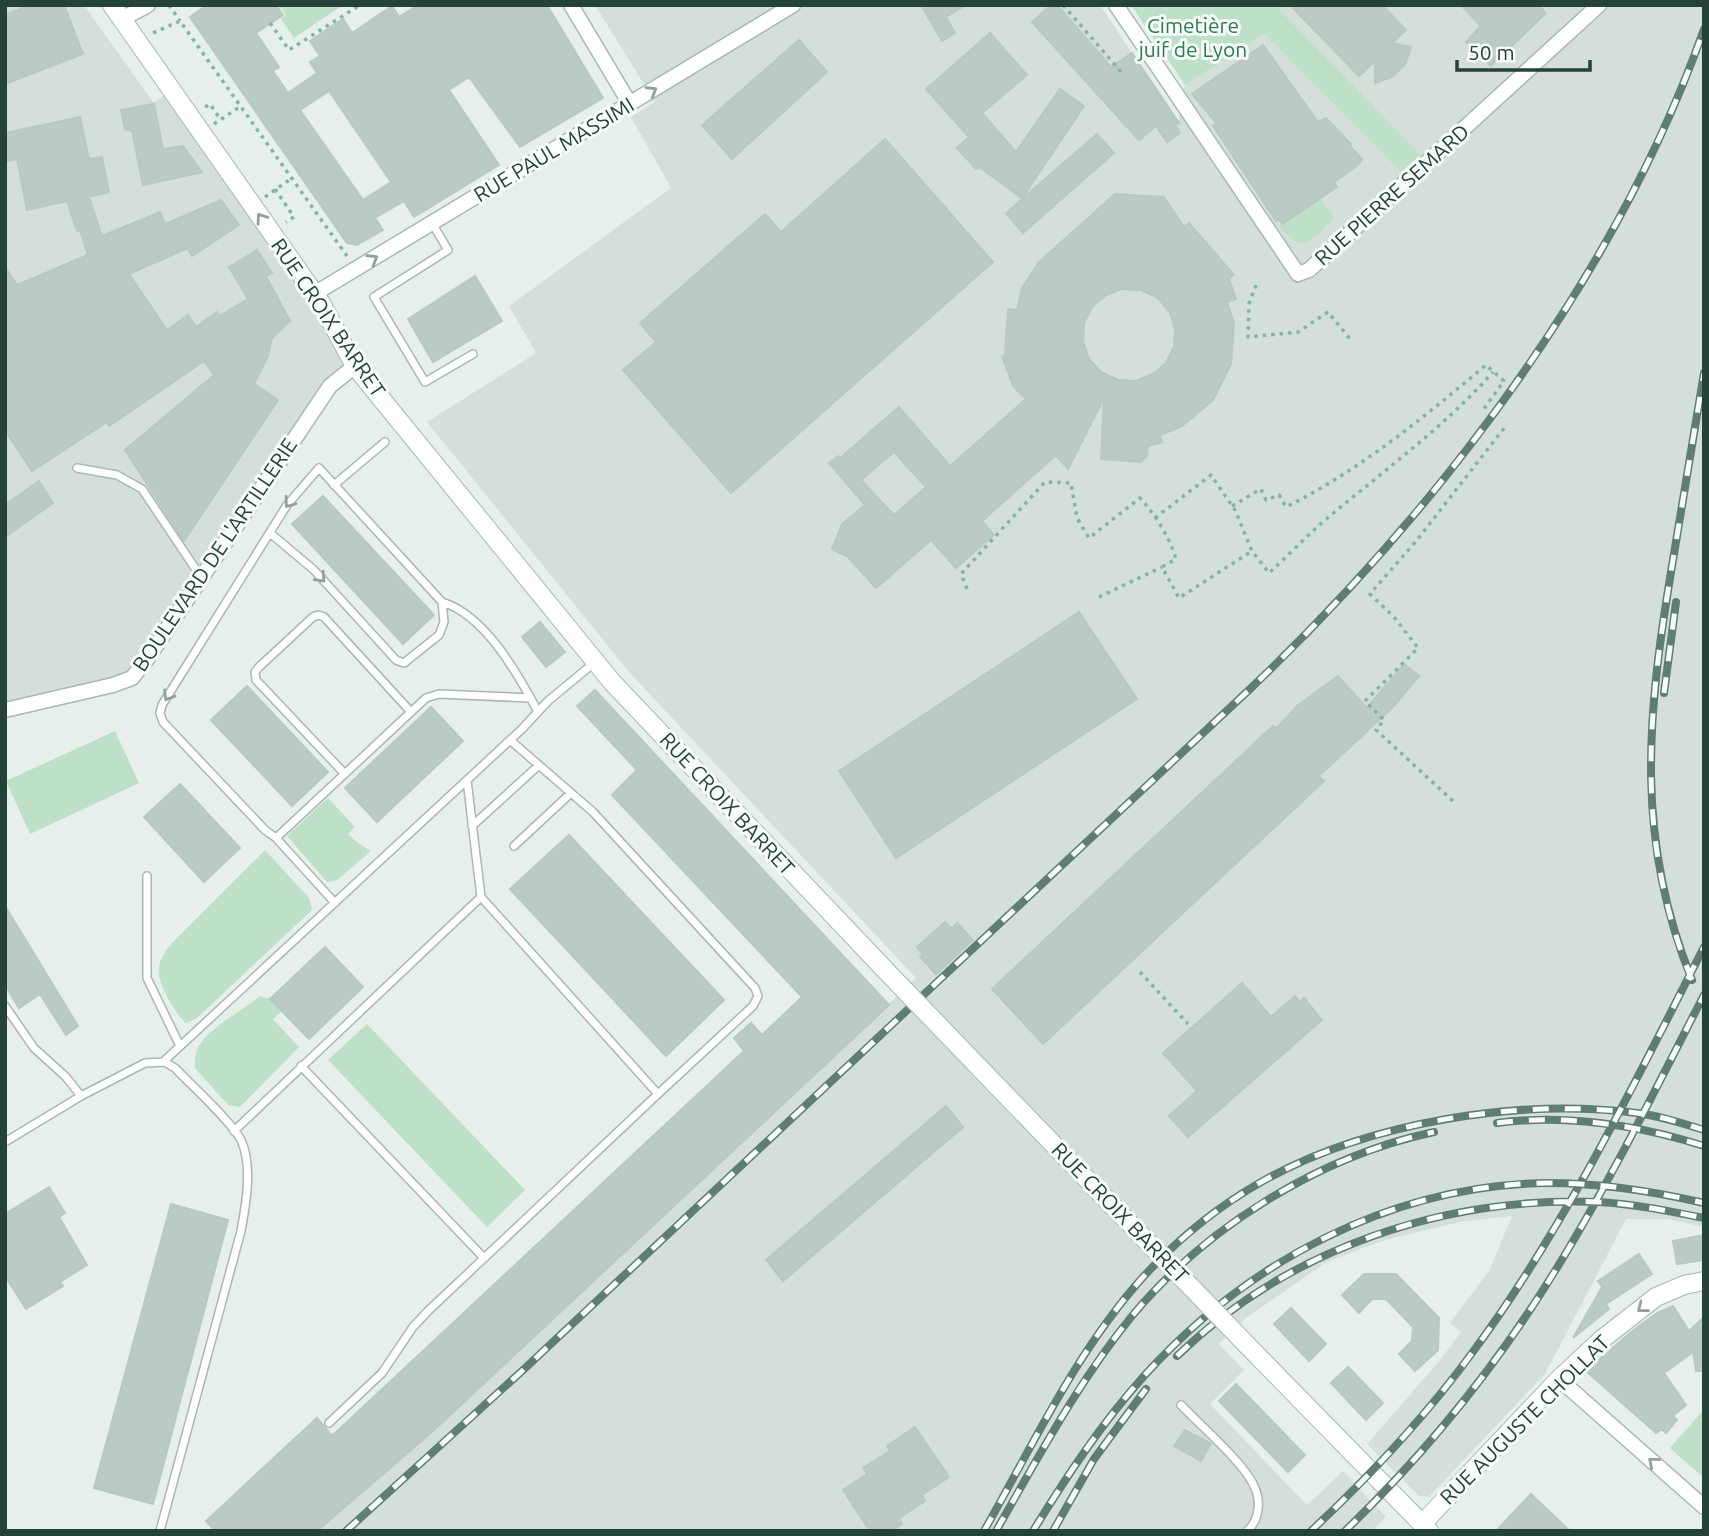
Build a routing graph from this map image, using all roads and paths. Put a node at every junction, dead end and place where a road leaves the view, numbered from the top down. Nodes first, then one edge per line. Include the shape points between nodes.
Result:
1 (148, 5) edge
2 (169, 5) edge
3 (360, 5) edge
4 (571, 5) edge
5 (793, 5) edge
6 (1063, 5) edge
7 (1116, 5) edge
8 (1599, 5) edge
9 (351, 8) edge
10 (117, 12) edge
11 (180, 21) junction
12 (270, 23) dead end
13 (152, 34) dead end
14 (1123, 74) dead end
15 (630, 104) junction
16 (241, 106) junction
17 (203, 108) dead end
18 (220, 120) junction
19 (214, 124) dead end
20 (292, 178) junction
21 (275, 189) junction
22 (265, 197) dead end
23 (432, 223) junction
24 (284, 224) dead end
25 (346, 256) dead end
26 (1255, 285) dead end
27 (314, 294) junction
28 (1349, 339) dead end
29 (473, 354) dead end
30 (355, 366) junction
31 (1493, 373) junction
32 (1483, 410) dead end
33 (1505, 427) dead end
34 (385, 442) dead end
35 (77, 468) dead end
36 (334, 485) junction
37 (1232, 506) junction
38 (1155, 518) junction
39 (270, 533) junction
40 (1252, 551) junction
41 (1162, 567) junction
42 (201, 578) junction
43 (967, 589) dead end
44 (1099, 597) dead end
45 (442, 602) junction
46 (595, 661) junction
47 (530, 698) junction
48 (5, 710) edge
49 (411, 712) junction
50 (538, 712) junction
51 (510, 740) junction
52 (539, 765) junction
53 (344, 774) junction
54 (467, 780) junction
55 (571, 793) junction
56 (1453, 800) dead end
57 (472, 826) junction
58 (276, 838) junction
59 (514, 846) dead end
60 (147, 876) dead end
61 (481, 897) junction
62 (335, 903) junction
63 (1140, 972) dead end
64 (5, 1006) edge
65 (1188, 1024) dead end
66 (180, 1046) junction
67 (163, 1062) junction
68 (301, 1066) junction
69 (659, 1094) junction
70 (81, 1096) junction
71 (234, 1131) junction
72 (5, 1142) edge
73 (484, 1258) junction
74 (1704, 1280) edge
75 (1559, 1379) junction
76 (1181, 1405) dead end
77 (329, 1423) dead end
78 (1704, 1507) edge
79 (1422, 1529) edge
80 (160, 1531) edge
81 (1247, 1531) edge

1 - 10 street
2 - 11 path
3 - 9 path
4 - 15 street
15 -> 5 street, RUE PAUL MASSIMI
6 - 14 path
7 - 8 street, RUE PIERRE SEMARD via 1297,274 1309,270
9 - 12 path via 289,50
27 -> 10 street, RUE CROIX BARRET
11 - 13 path
11 - 16 path
15 - 23 street, RUE PAUL MASSIMI
16 - 18 path
16 - 20 path
17 - 18 path via 210,104
18 - 19 path
20 - 21 path
20 - 25 path
21 - 22 path
21 - 24 path via 294,217
27 -> 23 street, RUE PAUL MASSIMI
23 - 29 lane via 448,250 374,297 425,383
26 - 28 path via 1248,337 1298,331 1328,312
27 - 30 street, RUE CROIX BARRET
30 - 42 street, BOULEVARD DE L'ARTILLERIE via 330,386
30 - 46 street, RUE CROIX BARRET
31 - 32 path via 1504,381
31 - 37 path via 1486,365 1412,426 1319,491 1286,507 1279,495 1266,500 1261,489
31 - 40 path via 1460,408 1334,512 1269,573
33 - 56 path via 1370,594 1418,648 1365,701 1384,720 1376,730
34 - 36 lane
35 - 42 lane via 117,475 142,489
36 -> 39 lane via 319,468
36 - 45 lane
37 - 38 path via 1211,475
37 - 40 path
38 - 41 path via 1176,559
38 - 43 path via 1140,498 1088,538 1077,518 1071,483 1045,482 961,574
39 -> 45 lane via 314,570 396,660 404,663 439,635 444,622
39 -> 58 lane via 160,713 163,722
40 - 41 path via 1179,598
41 - 44 path
42 - 48 street, BOULEVARD DE L'ARTILLERIE via 132,678
45 - 47 lane via 464,611 516,670
46 - 50 lane
46 - 79 street, RUE CROIX BARRET, bridge
47 - 49 lane via 439,694 426,698
47 - 50 lane
49 - 53 lane
49 - 53 lane via 324,617 313,617 259,667 256,680
50 - 51 lane
51 - 52 lane
51 - 54 lane
52 - 55 lane
52 - 57 lane
53 - 58 lane
54 - 57 lane
54 - 62 lane
55 - 59 lane
55 - 69 lane via 758,996 753,1006
57 - 61 lane
58 - 62 lane
60 - 66 lane via 148,978
61 - 68 lane
61 - 69 lane
62 - 66 lane
63 - 65 path
64 - 70 lane via 34,1048
66 - 67 lane
67 - 70 lane via 145,1063
67 - 71 lane via 175,1068
68 - 71 lane
68 - 73 lane
69 - 73 lane
70 - 72 lane
71 - 80 lane via 247,1164 245,1211
73 - 77 lane via 419,1320 382,1373
74 -> 75 street, RUE AUGUSTE CHOLLAT via 1656,1297
78 -> 75 street
75 - 79 street, RUE AUGUSTE CHOLLAT
76 - 81 lane via 1254,1485 1258,1513

